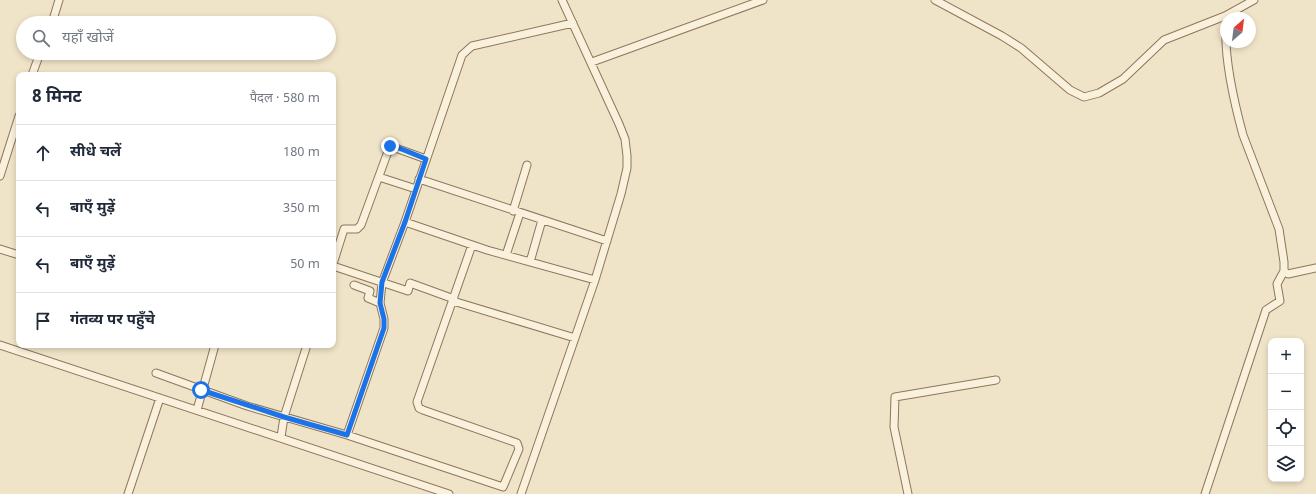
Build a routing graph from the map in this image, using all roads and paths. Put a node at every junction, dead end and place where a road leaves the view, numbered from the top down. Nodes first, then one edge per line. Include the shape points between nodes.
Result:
1 (59, 0) edge
2 (562, 0) edge
3 (763, 0) edge
4 (935, 0) edge
5 (1254, 0) edge
6 (1235, 12) edge
7 (54, 16) edge
8 (1220, 18) edge
9 (1216, 19) junction
10 (1220, 21) edge
11 (573, 23) junction
12 (1226, 48) edge
13 (37, 60) edge
14 (592, 62) junction
15 (33, 72) edge
16 (16, 125) edge
17 (426, 159) junction
18 (527, 165) dead end
19 (0, 176) edge
20 (379, 177) junction
21 (419, 179) junction
22 (416, 189) junction
23 (513, 211) junction
24 (520, 213) junction
25 (542, 220) junction
26 (405, 222) junction
27 (607, 241) junction
28 (472, 245) junction
29 (0, 249) edge
30 (16, 254) edge
31 (336, 255) edge
32 (506, 255) junction
33 (530, 262) junction
34 (336, 266) edge
35 (1316, 268) edge
36 (1284, 271) junction
37 (595, 280) junction
38 (382, 282) junction
39 (354, 285) dead end
40 (453, 300) junction
41 (380, 303) junction
42 (575, 338) junction
43 (0, 345) edge
44 (214, 348) edge
45 (305, 348) edge
46 (156, 373) dead end
47 (996, 380) dead end
48 (201, 390) junction
49 (160, 398) junction
50 (197, 410) junction
51 (284, 417) junction
52 (347, 435) junction
53 (281, 437) junction
54 (427, 491) edge
55 (128, 494) edge
56 (449, 494) edge
57 (521, 494) edge
58 (908, 494) edge
59 (1205, 494) edge

1 - 7 street
2 - 11 street
3 - 14 street
4 - 9 street via 1021,48 1070,90 1084,97 1099,93 1123,80 1164,40
5 - 6 street
8 - 9 street
9 - 10 street
11 - 14 street
11 - 17 street via 472,46 465,51
12 - 36 street via 1245,142 1279,229
13 - 15 street
14 - 27 street via 621,129 627,156 621,194
16 - 19 street
17 - 20 street via 390,146
17 - 21 street
18 - 23 street
20 - 22 street
20 - 31 street via 361,225 357,229 344,229
21 - 22 street
21 - 23 street
22 - 26 street
23 - 24 street
24 - 25 street
24 - 32 street
25 - 27 street
25 - 33 street
26 - 28 street
26 - 38 street
27 - 37 street
28 - 32 street
28 - 40 street
29 - 30 street
32 - 33 street
33 - 37 street
34 - 38 street
35 - 36 street via 1288,274
36 - 59 street via 1277,284 1280,301 1266,310
37 - 42 street
38 - 40 street via 408,291 410,283
38 - 41 street
39 - 41 street via 370,291 368,298
40 - 42 street
40 - 52 street via 417,402 423,410 517,443 519,449 505,485 497,486
41 - 52 street via 384,328
42 - 57 street
43 - 49 street
44 - 48 street
45 - 51 street
46 - 48 street
47 - 58 street via 895,397 894,427
48 - 50 street
48 - 51 street
49 - 50 street
49 - 55 street
50 - 53 street
51 - 52 street
51 - 53 street
53 - 54 street
54 - 56 street

